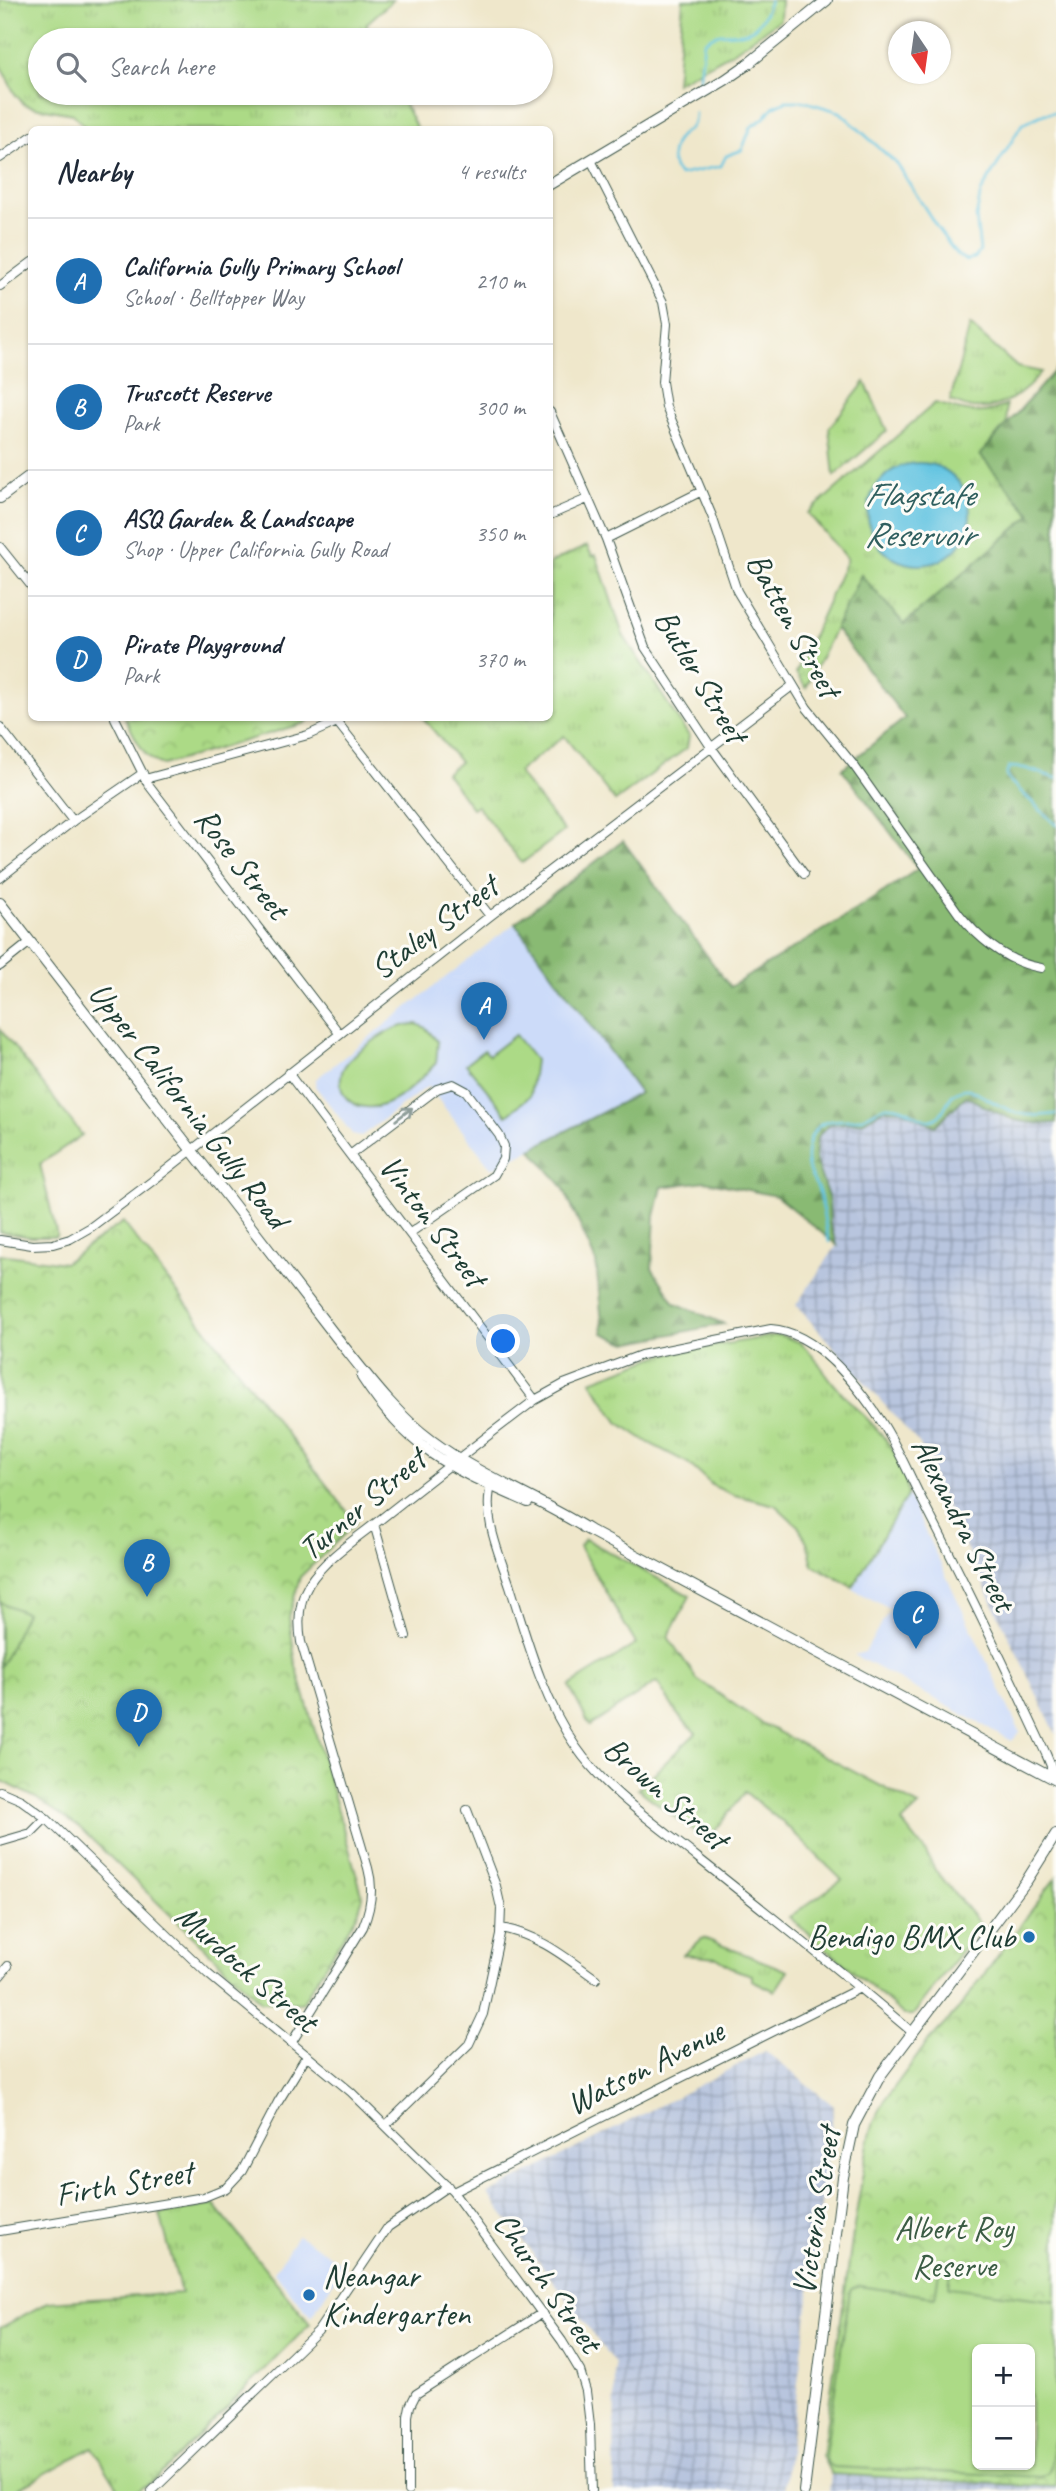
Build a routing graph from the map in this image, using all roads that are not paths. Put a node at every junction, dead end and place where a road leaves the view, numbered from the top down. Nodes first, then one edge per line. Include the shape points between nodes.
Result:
1 (827, 0) edge
2 (28, 139) edge
3 (0, 158) edge
4 (591, 160) junction
5 (553, 182) edge
6 (28, 265) edge
7 (0, 286) edge
8 (553, 419) edge
9 (28, 477) edge
10 (700, 492) junction
11 (0, 498) edge
12 (587, 499) junction
13 (553, 513) edge
14 (606, 539) junction
15 (0, 547) edge
16 (28, 582) edge
17 (792, 686) junction
18 (116, 721) edge
19 (334, 721) edge
20 (337, 721) edge
21 (0, 727) edge
22 (711, 747) junction
23 (144, 776) junction
24 (73, 821) junction
25 (804, 874) dead end
26 (0, 878) edge
27 (0, 903) edge
28 (490, 916) junction
29 (30, 942) junction
30 (0, 966) edge
31 (1041, 968) dead end
32 (339, 1033) junction
33 (288, 1073) junction
34 (191, 1150) junction
35 (350, 1155) junction
36 (410, 1233) junction
37 (0, 1240) edge
38 (782, 1330) joint
39 (337, 1338) junction
40 (535, 1400) junction
41 (458, 1458) junction
42 (449, 1465) junction
43 (492, 1481) junction
44 (374, 1524) junction
45 (406, 1636) dead end
46 (1053, 1779) edge
47 (0, 1791) edge
48 (467, 1810) dead end
49 (46, 1818) junction
50 (1056, 1834) edge
51 (0, 1842) edge
52 (501, 1928) junction
53 (8, 1966) dead end
54 (0, 1976) edge
55 (596, 1979) dead end
56 (860, 1988) junction
57 (912, 2032) junction
58 (292, 2042) junction
59 (307, 2055) junction
60 (386, 2125) junction
61 (450, 2189) junction
62 (0, 2231) edge
63 (542, 2314) junction
64 (152, 2491) edge
65 (408, 2491) edge
66 (592, 2491) edge
67 (804, 2491) edge

1 - 4 street via 733,75
2 - 3 street
4 - 5 street
4 - 10 street, Batten Street via 663,302 667,324 663,395
6 - 7 street
8 - 12 street, Butler Street
9 - 11 street
10 - 14 street
10 - 17 street, Batten Street via 737,591
12 - 13 street
12 - 14 street, Butler Street
14 - 22 street, Butler Street via 645,647
15 - 16 street
17 - 22 street, Staley Street
17 - 31 street, Batten Street via 977,936 1026,965
18 - 23 street, Rose Street
19 - 23 street via 308,735
20 - 28 street
21 - 24 street
22 - 25 street, Butler Street
22 - 28 street, Staley Street
23 - 24 street
23 - 32 street, Rose Street
24 - 26 street
27 - 29 street, Upper California Gully Road
28 - 32 street, Staley Street
29 - 30 street
29 - 34 street, Upper California Gully Road
32 - 33 street, Staley Street
33 - 34 street, Staley Street
33 - 35 street, Vinton Street
34 - 37 street, Staley Street via 70,1239 32,1245
34 - 39 street, Upper California Gully Road
35 - 36 street, Vinton Street
35 -> 36 street via 437,1089 453,1084 466,1091 502,1140 500,1166 488,1180
36 - 40 street, Vinton Street
38 - 40 street, Turner Street via 651,1352 564,1384
38 - 46 street, Alexandra Street via 806,1339 830,1360 891,1437 1046,1754
39 - 41 street, Upper California Gully Road via 404,1417
39 - 42 street, Upper California Gully Road via 390,1417
40 - 41 street, Turner Street
41 - 42 street, Turner Street
41 - 43 street, Upper California Gully Road
42 - 43 street, Upper California Gully Road
42 - 44 street, Turner Street
43 - 46 street, Upper California Gully Road
43 - 56 street, Brown Street via 492,1525 522,1625 542,1680 576,1748 641,1812
44 - 45 street
44 - 58 street, Turner Street via 317,1574 301,1604 301,1642 372,1892 363,1927
47 - 49 street, Murdock Street
48 - 52 street via 499,1894
49 - 51 street via 31,1833
49 - 58 street, Murdock Street via 208,1974
50 - 57 street, Victoria Street via 1027,1880
52 - 55 street via 543,1941
52 - 60 street via 485,2006 473,2038
53 - 54 street
56 - 57 street, Brown Street
56 - 61 street, Watson Avenue
57 - 67 street, Victoria Street via 869,2093 849,2140
58 - 59 street, Murdock Street
59 - 60 street, Murdock Street
59 - 62 street, Firth Street via 242,2171 226,2188 204,2197
60 - 61 street, Murdock Street
61 - 63 street, Church Street
61 - 64 street, Watson Avenue via 388,2227 312,2338
63 - 65 street via 416,2394 408,2416
63 - 66 street, Church Street via 569,2351 584,2382

